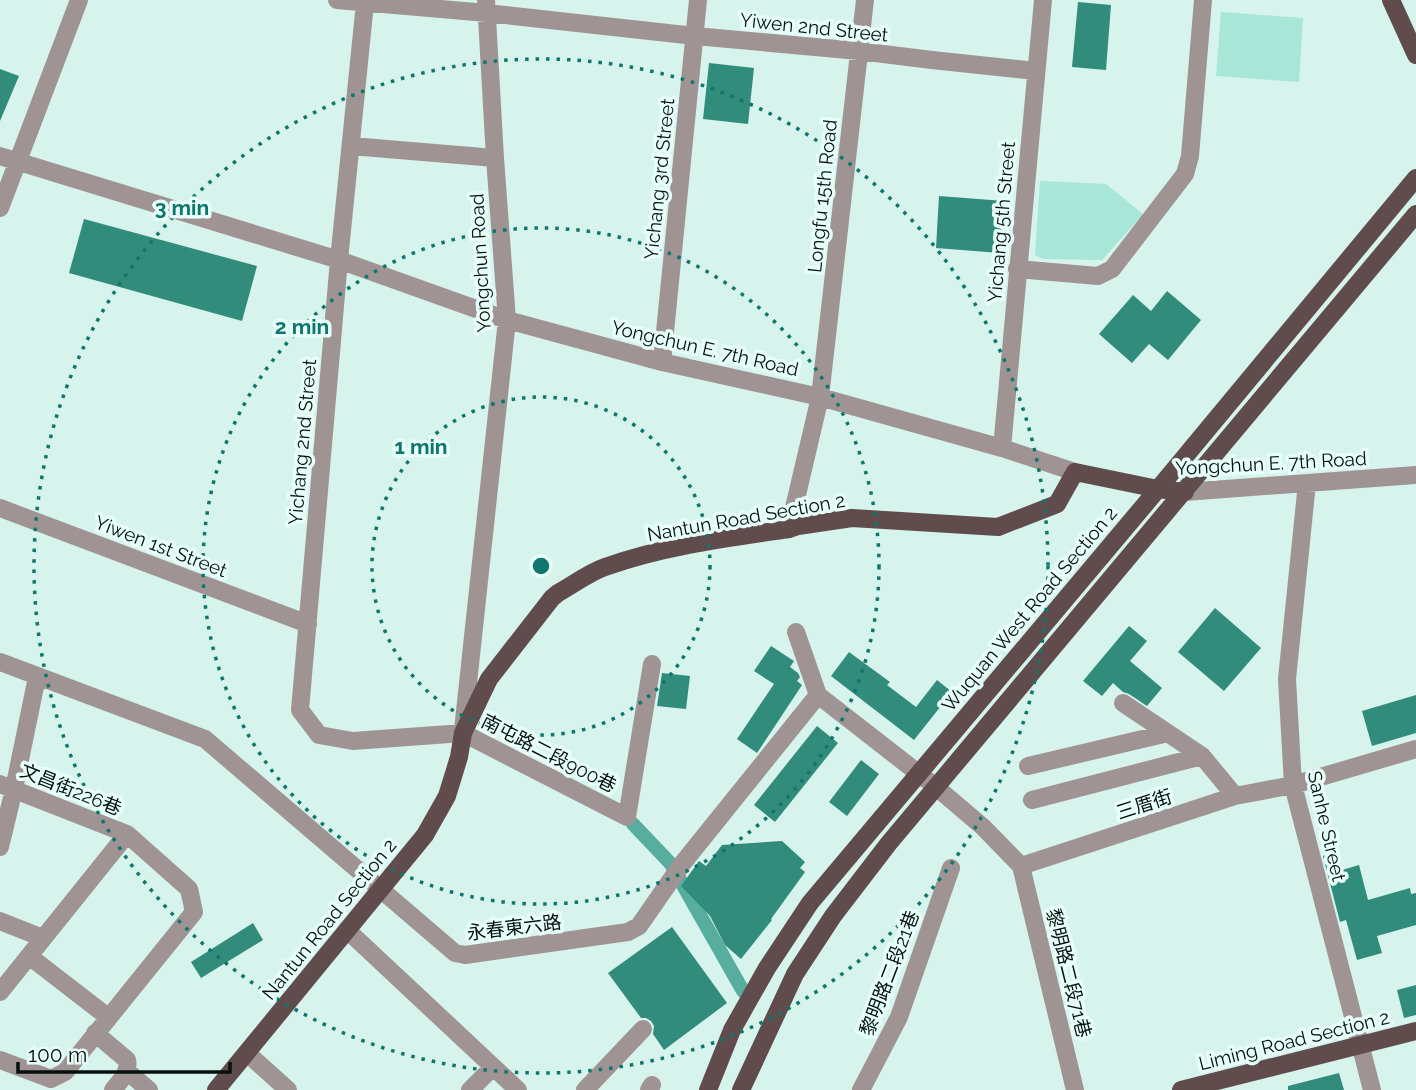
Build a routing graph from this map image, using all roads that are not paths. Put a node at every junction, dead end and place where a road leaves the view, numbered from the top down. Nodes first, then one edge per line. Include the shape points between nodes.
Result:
1 (79, 0) edge
2 (337, 0) edge
3 (698, 0) edge
4 (865, 0) edge
5 (1042, 0) edge
6 (1203, 0) edge
7 (1391, 0) edge
8 (365, 3) junction
9 (487, 6) edge
10 (695, 36) junction
11 (859, 51) junction
12 (1416, 55) edge
13 (1036, 71) junction
14 (351, 146) junction
15 (0, 156) edge
16 (495, 158) junction
17 (18, 161) junction
18 (1416, 178) edge
19 (0, 208) edge
20 (1416, 214) edge
21 (339, 260) junction
22 (1017, 269) junction
23 (507, 320) junction
24 (662, 362) junction
25 (820, 397) junction
26 (1002, 448) junction
27 (1075, 472) junction
28 (1416, 475) edge
29 (1307, 483) junction
30 (1158, 489) junction
31 (1185, 492) junction
32 (0, 508) edge
33 (789, 528) junction
34 (308, 624) junction
35 (796, 632) dead end
36 (0, 662) edge
37 (652, 664) dead end
38 (37, 677) junction
39 (818, 695) junction
40 (1123, 703) dead end
41 (463, 733) junction
42 (1168, 733) junction
43 (1416, 749) edge
44 (1202, 756) junction
45 (1028, 766) dead end
46 (918, 773) junction
47 (1293, 785) junction
48 (7, 786) edge
49 (936, 787) junction
50 (1235, 796) junction
51 (1032, 800) dead end
52 (127, 834) junction
53 (0, 847) edge
54 (1021, 866) junction
55 (951, 868) dead end
56 (380, 890) junction
57 (0, 921) edge
58 (347, 930) junction
59 (43, 938) junction
60 (29, 956) junction
61 (0, 992) edge
62 (108, 1017) junction
63 (643, 1029) dead end
64 (1416, 1031) edge
65 (95, 1033) junction
66 (1361, 1045) junction
67 (247, 1053) junction
68 (0, 1060) edge
69 (493, 1067) junction
70 (127, 1071) junction
71 (113, 1090) edge
72 (149, 1090) edge
73 (216, 1090) edge
74 (288, 1090) edge
75 (470, 1090) edge
76 (518, 1090) edge
77 (585, 1090) edge
78 (708, 1090) edge
79 (741, 1090) edge
80 (861, 1090) edge
81 (1075, 1090) edge
82 (1181, 1090) edge
83 (1372, 1090) edge

1 - 17 street
2 - 8 street, Yiwen 2nd Street
3 - 10 street, Yichang 3rd Street
4 - 11 street, Longfu 15th Road
5 - 13 street, Yichang 5th Street
6 - 22 street via 1185,174 1112,269 1098,276
7 - 12 main road
8 - 9 street, Yiwen 2nd Street
8 - 14 street, Yichang 2nd Street
9 - 10 street, Yiwen 2nd Street
9 - 16 street, Yongchun Road
10 - 11 street, Yiwen 2nd Street
10 - 24 street, Yichang 3rd Street
11 - 13 street, Yiwen 2nd Street
11 - 25 street, Longfu 15th Road
13 - 22 street, Yichang 5th Street
14 - 16 street
14 - 21 street, Yichang 2nd Street
15 - 17 street, Yongchun E. 7th Road
16 - 23 street, Yongchun Road
17 - 19 street
17 - 21 street, Yongchun E. 7th Road
18 - 30 main road, Wuquan West Road Section 2
20 - 31 main road
21 - 23 street, Yongchun E. 7th Road
21 - 34 street, Yichang 2nd Street
22 - 26 street, Yichang 5th Street
23 - 24 street, Yongchun E. 7th Road
23 - 41 street, Yongchun Road
24 - 25 street, Yongchun E. 7th Road
25 - 26 street, Yongchun E. 7th Road
25 - 33 street, Longfu 15th Road
26 - 27 street, Yongchun E. 7th Road
27 - 30 main road, Yongchun E. 7th Road
27 - 33 main road, Nantun Road Section 2 via 1057,504 998,527 852,519
28 - 29 street, Yongchun E. 7th Road
29 - 31 street, Yongchun E. 7th Road
29 - 47 street, Sanhe Street via 1287,679
30 - 31 main road, Yongchun E. 7th Road
30 - 46 main road, Wuquan West Road Section 2
31 - 49 main road
32 - 34 street, Yiwen 1st Street
33 - 41 main road, Nantun Road Section 2 via 661,550 602,568 558,593 488,679
34 - 41 street, Yichang 2nd Street via 300,710 319,735 353,741
35 - 39 street
36 - 38 street, 永春東六路
37 - 41 street, 南屯路二段900巷 via 627,817
38 - 48 street
38 - 56 street, 永春東六路 via 205,739
39 - 46 street
39 - 56 street, 永春東六路 via 682,864 639,926 628,932 465,955 456,953
40 - 42 street
41 - 56 main road, Nantun Road Section 2 via 455,774 441,808
42 - 44 street
42 - 45 street
43 - 47 street, 三厝街
44 - 50 street
44 - 51 street
46 - 49 street
46 - 78 main road, Wuquan West Road Section 2 via 810,903 733,1030
47 - 50 street, 三厝街
47 - 66 street, Sanhe Street
48 - 52 street, 文昌街226巷
48 - 53 street
49 - 54 street
49 - 79 main road via 833,916 795,974
50 - 54 street, 三厝街
52 - 59 street
52 - 62 street, 文昌街226巷 via 189,889 194,912
54 - 81 street, 黎明路二段71巷
55 - 80 street, 黎明路二段21巷 via 899,1017
56 - 58 main road, Nantun Road Section 2
57 - 59 street
58 - 67 main road, Nantun Road Section 2
58 - 69 street
59 - 60 street
60 - 61 street
60 - 62 street
62 - 65 street
63 - 77 street
64 - 66 main road, Liming Road Section 2
65 - 68 street via 65,1072 51,1079
65 - 70 street via 127,1060
66 - 82 main road, Liming Road Section 2
66 - 83 street, Sanhe Street
67 - 73 main road, Nantun Road Section 2
67 - 74 street
69 - 75 street
69 - 76 street
70 - 71 street
70 - 72 street

